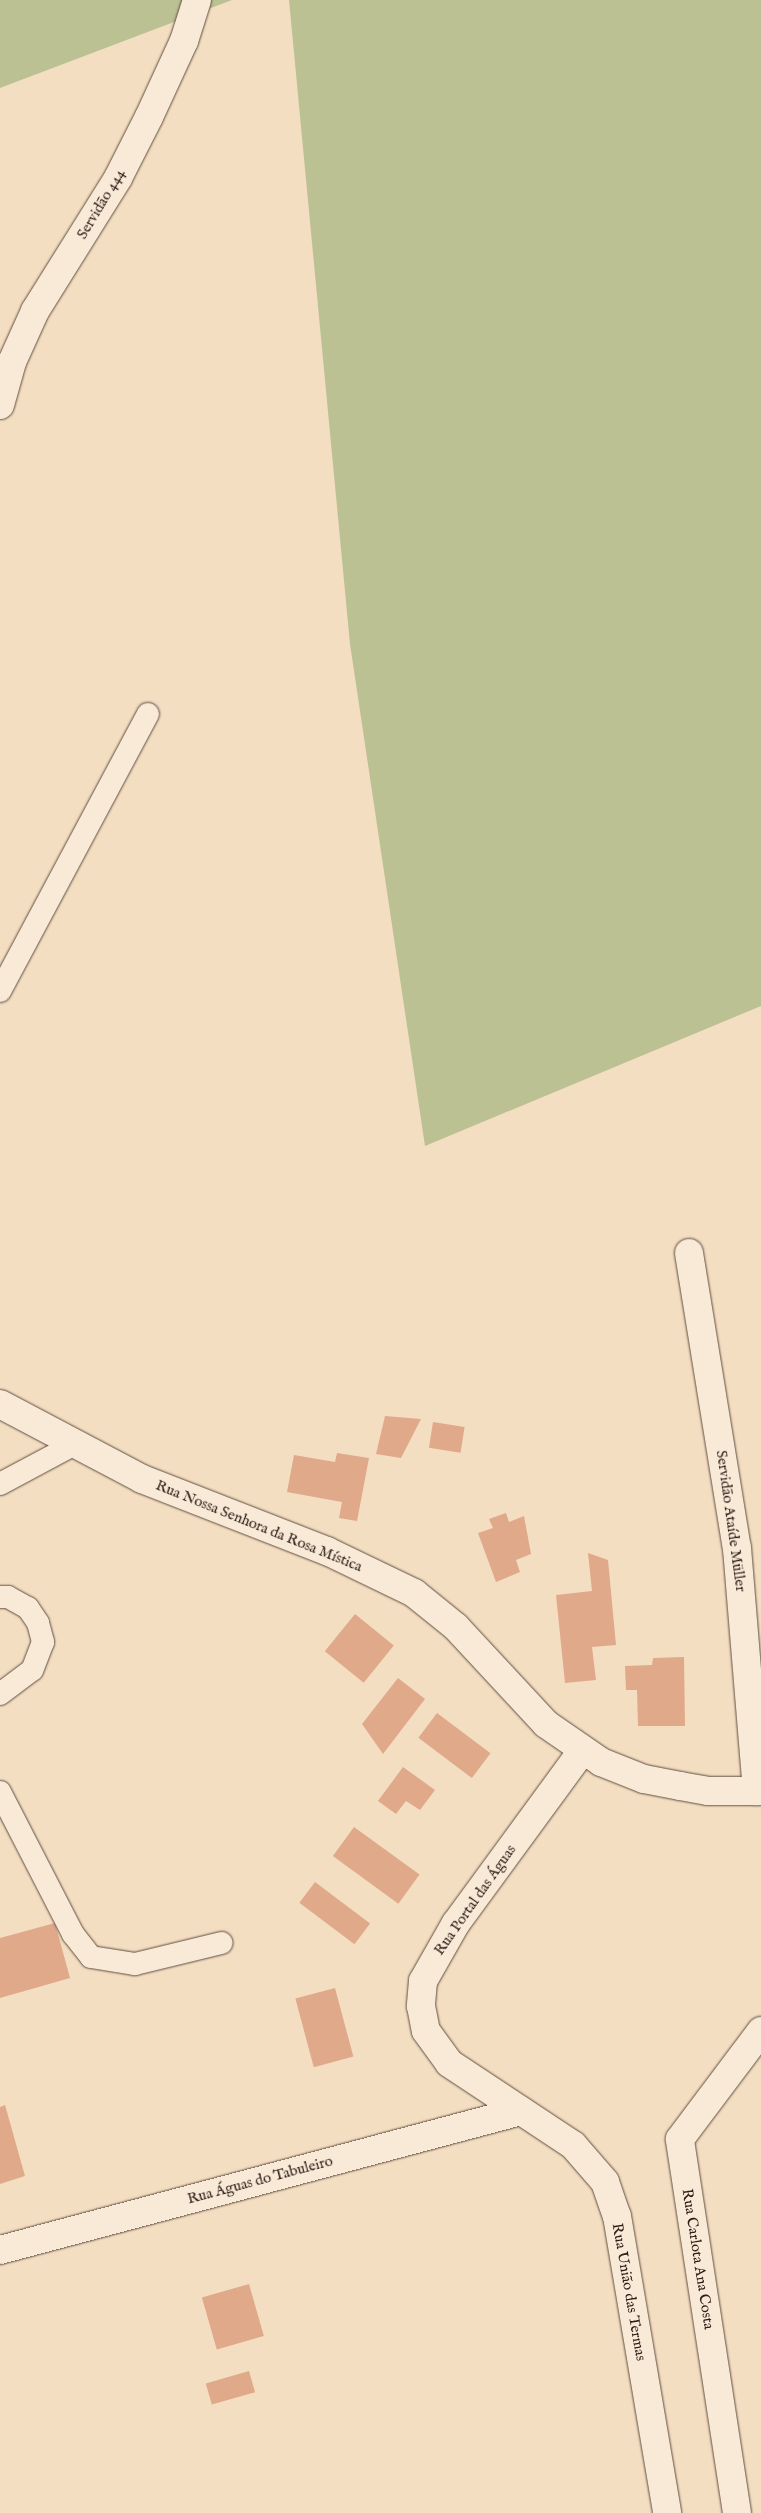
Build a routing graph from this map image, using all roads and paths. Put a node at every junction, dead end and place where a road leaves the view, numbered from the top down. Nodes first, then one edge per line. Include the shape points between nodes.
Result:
1 (198, 0) edge
2 (0, 405) edge
3 (148, 714) dead end
4 (0, 991) edge
5 (689, 1253) dead end
6 (0, 1404) edge
7 (73, 1445) junction
8 (0, 1484) edge
9 (0, 1597) edge
10 (0, 1694) edge
11 (582, 1752) junction
12 (759, 1791) edge
13 (0, 1792) edge
14 (221, 1943) dead end
15 (761, 2031) edge
16 (521, 2111) junction
17 (0, 2250) edge
18 (666, 2513) edge
19 (737, 2513) edge

1 - 2 street, Servidão 444 via 150,117 118,178 35,311 12,362
3 - 4 lane
5 - 12 street, Servidão Ataíde Müller via 737,1548
6 - 7 street, Rua Nossa Senhora da Rosa Mística
7 - 8 lane
7 - 11 street, Rua Nossa Senhora da Rosa Mística via 142,1479 326,1551 414,1593 456,1627 546,1724
9 - 10 lane via 8,1597 28,1608 38,1623 43,1642 32,1670
11 - 12 street, Rua Nossa Senhora da Rosa Mística via 618,1771 644,1779 708,1791
11 - 16 street, Rua Portal das Águas via 456,1923 429,1968 420,1993 426,2031 440,2054 460,2072
13 - 14 lane via 72,1934 91,1957 136,1964
15 - 19 street, Rua Carlota Ana Costa via 680,2139
16 - 17 street, Rua Águas do Tabuleiro
16 - 18 street, Rua União das Termas via 586,2158 605,2182 614,2205

